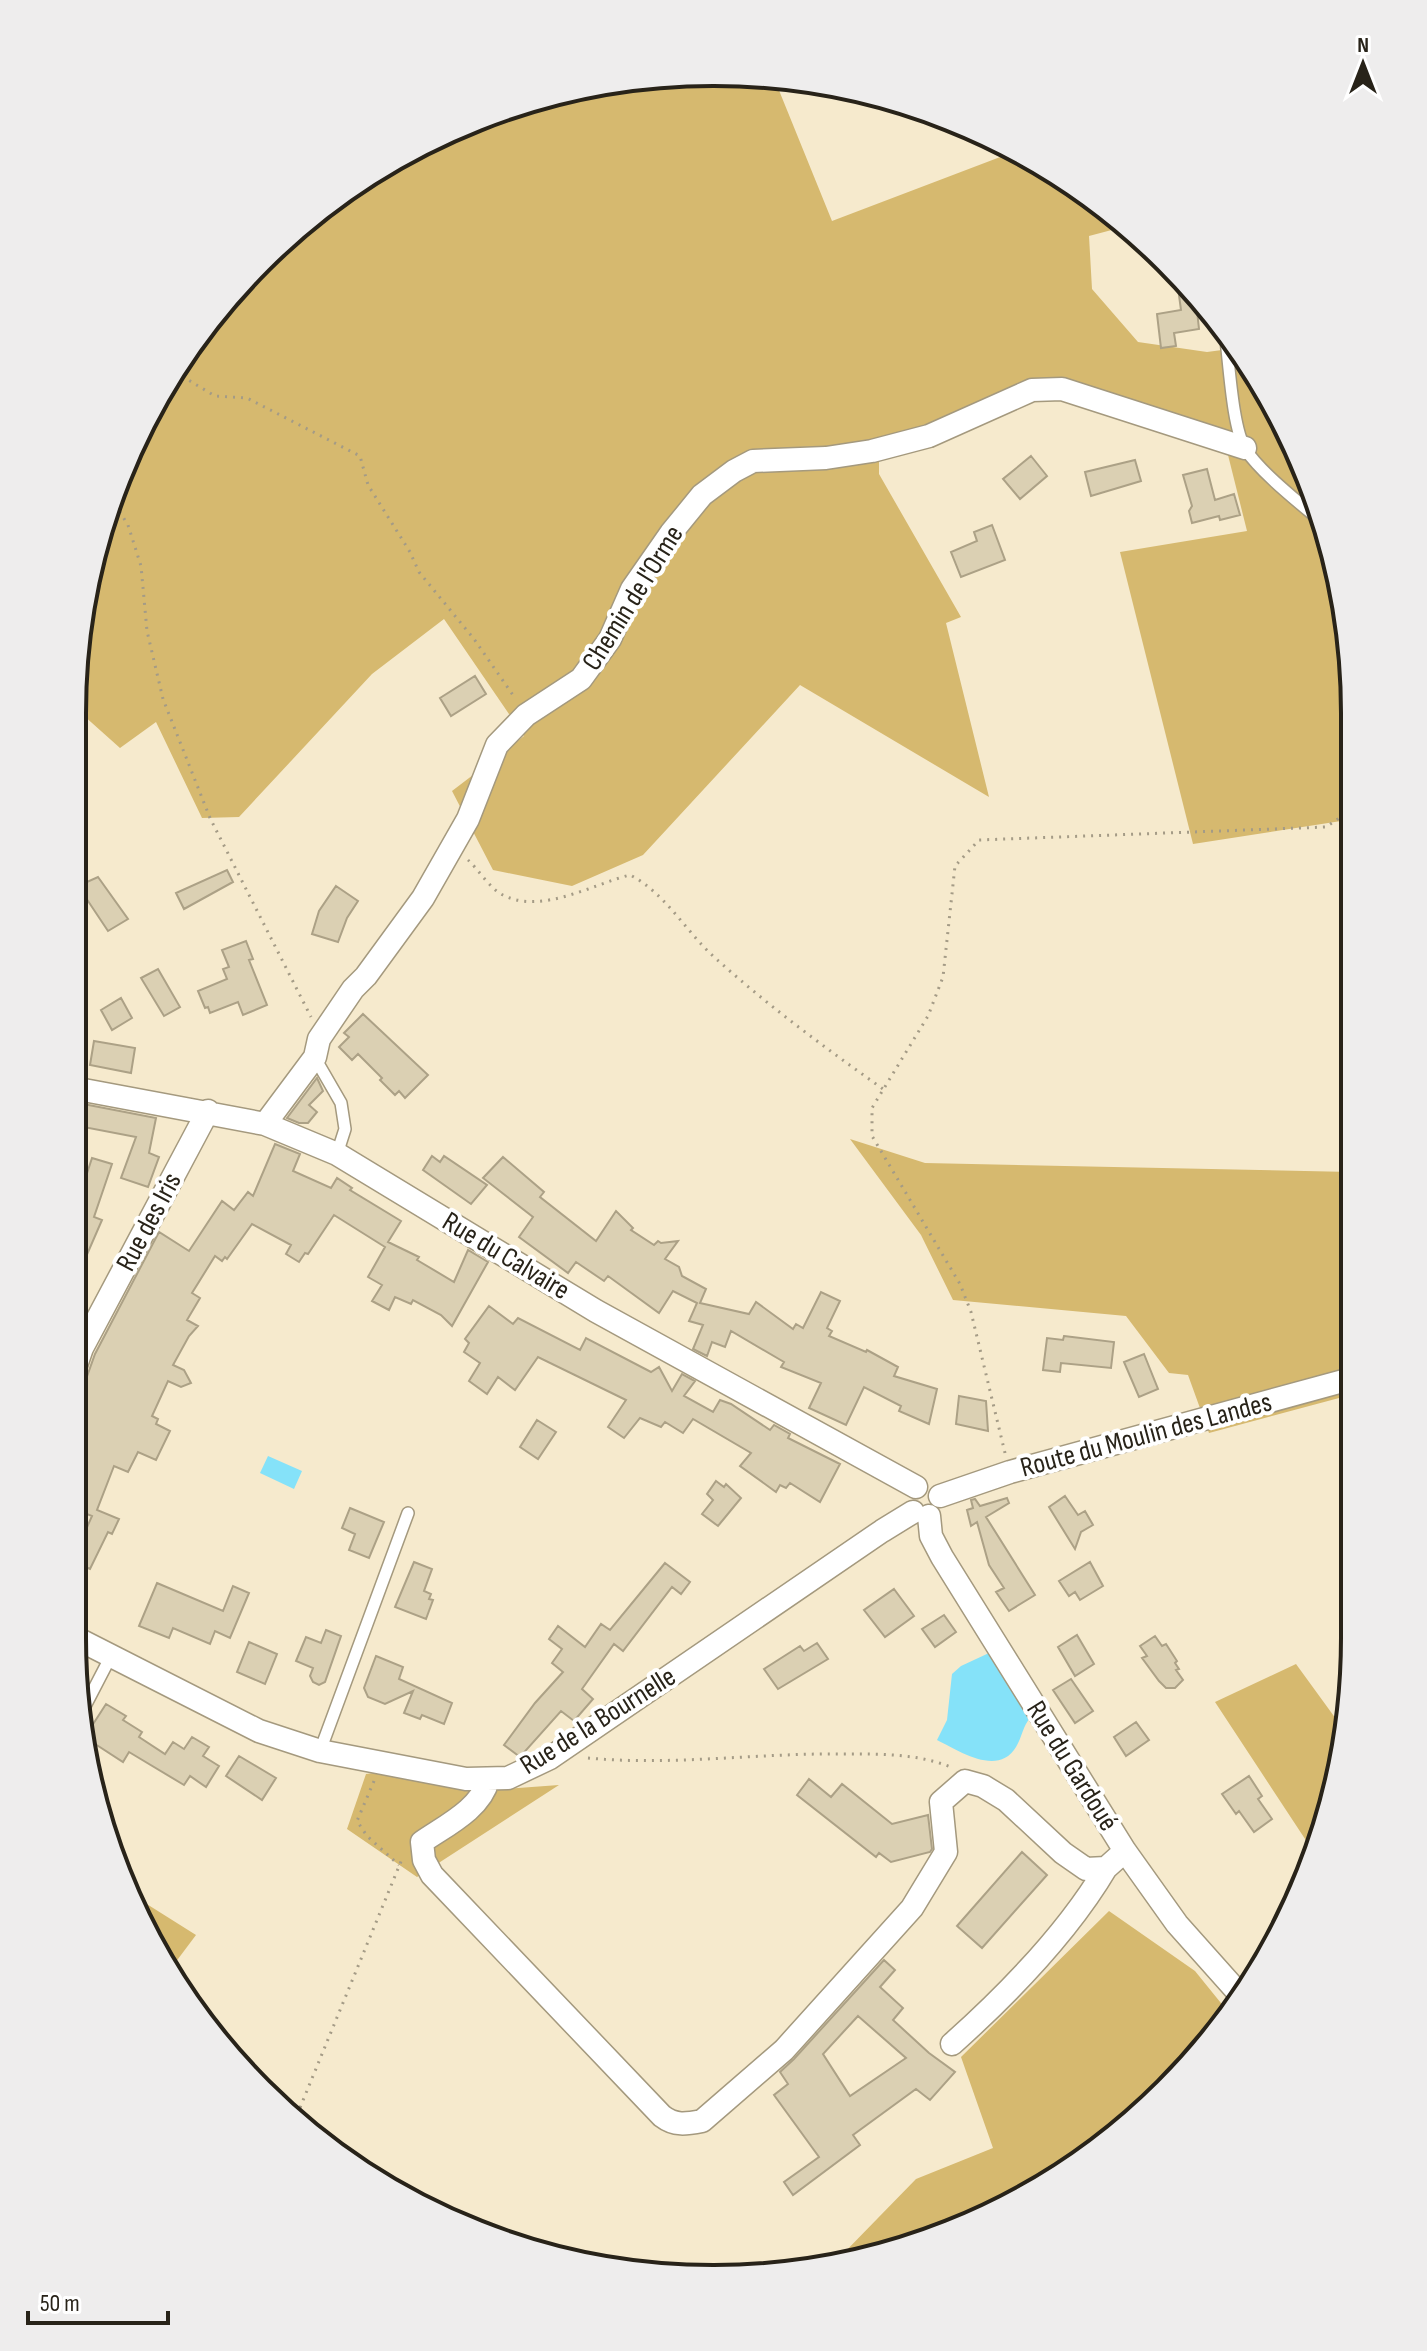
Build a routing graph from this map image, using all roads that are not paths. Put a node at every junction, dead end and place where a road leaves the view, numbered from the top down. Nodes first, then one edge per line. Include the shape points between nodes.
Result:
1 (1228, 355) edge
2 (1245, 448) junction
3 (1307, 509) edge
4 (317, 1048) junction
5 (86, 1090) edge
6 (208, 1111) junction
7 (265, 1124) junction
8 (337, 1154) junction
9 (86, 1340) edge
10 (1341, 1382) edge
11 (927, 1508) junction
12 (408, 1513) dead end
13 (86, 1643) edge
14 (111, 1656) junction
15 (89, 1698) edge
16 (320, 1751) junction
17 (488, 1780) junction
18 (1125, 1851) junction
19 (1106, 1868) junction
20 (1234, 1988) edge
21 (952, 2044) dead end

1 - 2 lane
2 - 3 lane
2 - 4 street, Chemin de l'Orme via 1062,389 1032,390 929,436 826,458 753,461 734,471 702,495 671,533 581,679 526,715 497,745 452,849
4 - 7 street, Chemin de l'Orme
4 - 8 lane via 341,1103 345,1129
5 - 6 street, Rue du Calvaire
6 - 7 street, Rue du Calvaire
6 - 9 street, Rue des Iris
7 - 8 street, Rue du Calvaire
8 - 11 street, Rue du Calvaire via 596,1311 916,1487 930,1486
10 - 11 street, Route du Moulin des Landes via 1010,1472
11 - 17 street, Rue de la Bournelle via 882,1531 555,1755 508,1778
11 - 18 street, Rue du Gardoué via 931,1536 942,1557
12 - 16 lane
13 - 14 street, Rue de la Bournelle
14 - 15 lane
14 - 16 street, Rue de la Bournelle via 259,1731
16 - 17 street, Rue de la Bournelle
17 - 19 street via 471,1807 422,1842 432,1875 662,2116 685,2125 702,2121 784,2050 912,1908 946,1852 941,1802 965,1781 1006,1800 1086,1869
18 - 19 street
18 - 20 street, Rue du Gardoué via 1177,1924
19 - 21 street via 1085,1903 990,2010

